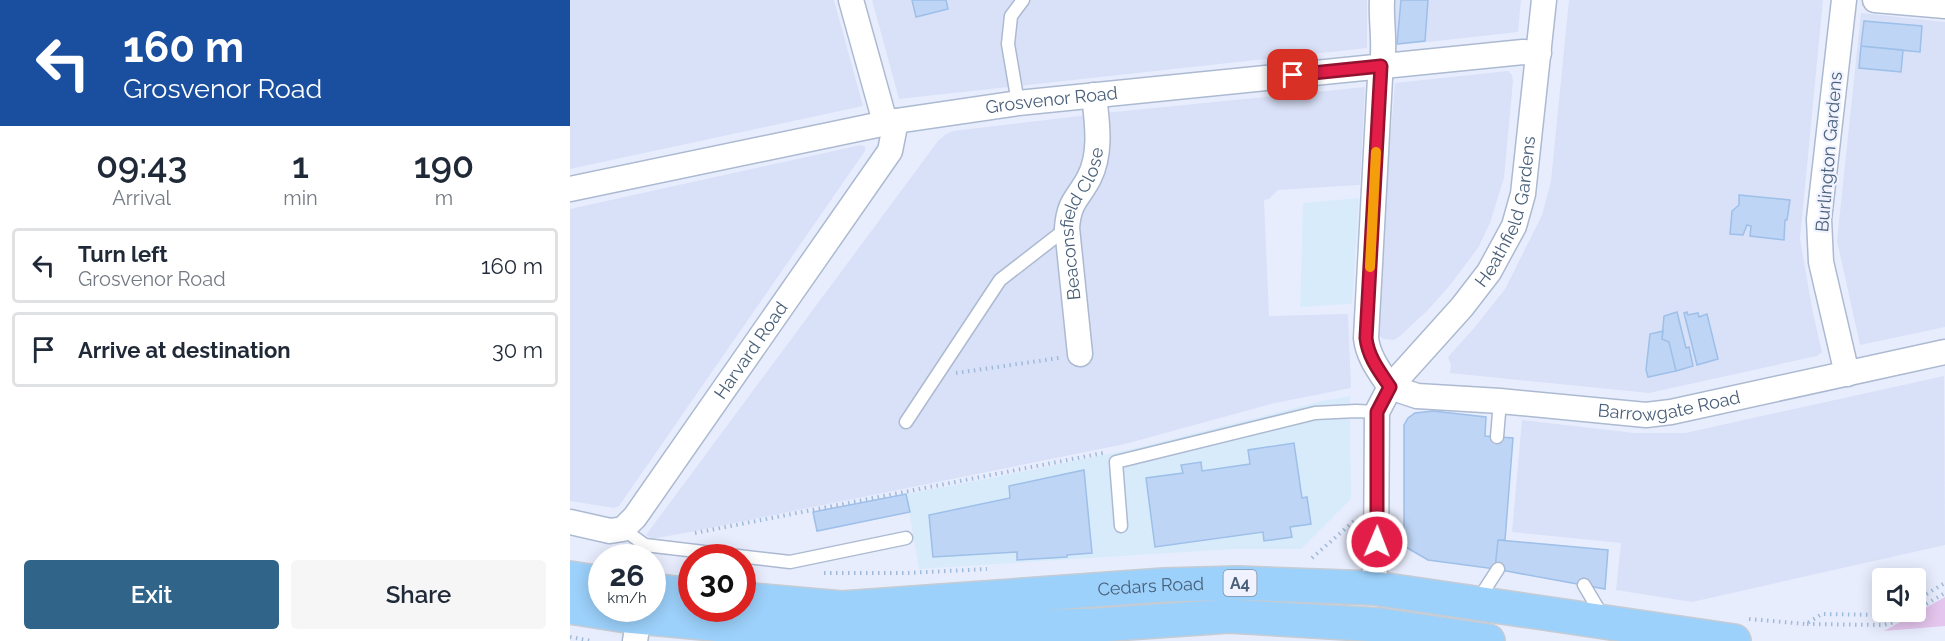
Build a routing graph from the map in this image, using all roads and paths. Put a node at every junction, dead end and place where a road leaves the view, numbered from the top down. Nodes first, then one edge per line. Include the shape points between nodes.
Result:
1 (851, 0) edge
2 (1023, 0) edge
3 (1544, 0) edge
4 (1844, 0) edge
5 (1875, 0) edge
6 (1945, 6) edge
7 (1382, 10) edge
8 (1539, 52) junction
9 (1381, 66) junction
10 (1094, 95) junction
11 (1018, 103) junction
12 (891, 122) junction
13 (570, 189) edge
14 (1067, 228) junction
15 (1945, 352) edge
16 (1080, 354) joint
17 (1847, 374) junction
18 (936, 377) junction
19 (1390, 387) junction
20 (1500, 401) junction
21 (1377, 412) junction
22 (906, 422) dead end
23 (1497, 437) dead end
24 (1110, 451) dead end
25 (1356, 515) dead end
26 (570, 522) edge
27 (1121, 526) dead end
28 (623, 529) junction
29 (693, 534) dead end
30 (906, 538) dead end
31 (1312, 558) dead end
32 (1498, 569) dead end
33 (570, 578) edge
34 (588, 581) edge
35 (1945, 583) edge
36 (1584, 585) dead end
37 (1373, 588) junction
38 (1945, 593) edge
39 (1926, 594) edge
40 (756, 600) edge
41 (1476, 603) junction
42 (1926, 604) edge
43 (666, 619) edge
44 (612, 622) edge
45 (1606, 622) junction
46 (1893, 622) edge
47 (1806, 624) dead end
48 (572, 631) edge
49 (592, 641) edge
50 (1488, 641) edge
51 (1734, 641) edge

1 - 12 street
2 - 11 lane via 1011,16 1008,44
3 - 8 street, Heathfield Gardens
4 - 17 street, Burlington Gardens via 1819,219 1821,262
5 - 6 street
7 - 9 street
8 - 9 street, Grosvenor Road
8 - 19 street, Heathfield Gardens via 1524,194 1514,226 1489,272
9 - 10 street, Grosvenor Road
9 - 19 street via 1366,338 1372,359
10 - 11 street, Grosvenor Road
10 - 14 street, Beaconsfield Close via 1098,148 1090,177 1068,213
11 - 12 street, Grosvenor Road
12 - 13 street, Grosvenor Road
12 - 28 street, Harvard Road via 890,151
14 - 16 street, Beaconsfield Close
14 - 18 lane via 1000,280
15 - 17 street, Barrowgate Road
16 - 18 path
17 - 20 street, Barrowgate Road via 1646,415
18 - 22 lane
19 - 20 street, Barrowgate Road via 1417,396
19 - 21 street, Heathfield Gardens
20 - 23 lane
21 - 27 lane via 1315,413 1116,462
21 - 37 street
24 - 29 path
25 - 31 path via 1354,523
26 - 28 street via 610,531
28 - 30 lane via 645,545 790,562
32 - 41 lane
33 - 34 highway
35 - 39 path
36 - 45 lane
37 - 40 highway, Cedars Road / A4 via 1238,583 1164,585 842,608
37 - 41 highway, Cedars Road / A4
38 - 42 path
41 - 45 highway, Cedars Road / A4
43 - 50 highway, Cedars Road / A4 via 810,633 1099,625 1230,616 1380,625
44 - 48 highway, A4
45 - 51 highway, Cedars Road / A4
46 - 47 path
48 - 49 path

